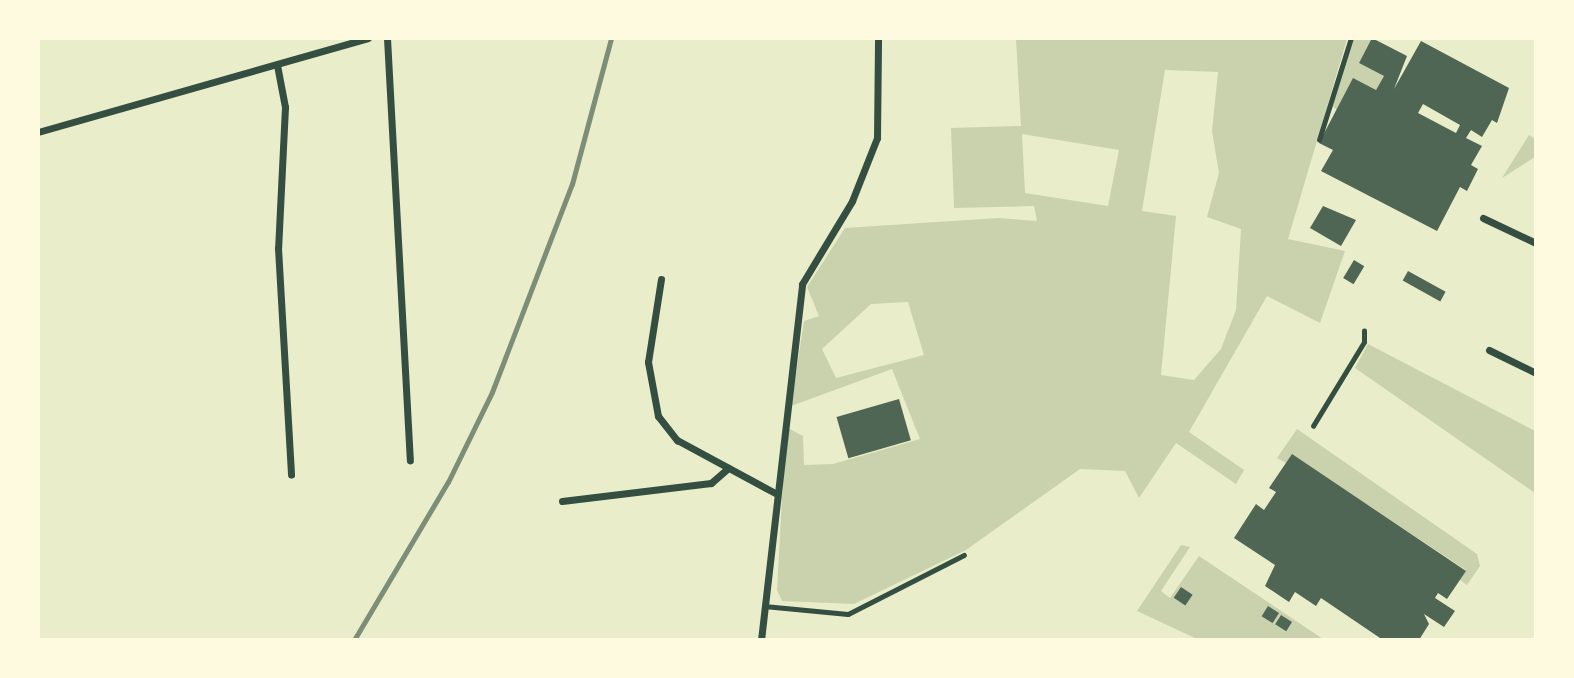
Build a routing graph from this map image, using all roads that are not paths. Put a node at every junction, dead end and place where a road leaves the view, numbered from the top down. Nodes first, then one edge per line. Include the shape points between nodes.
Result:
1 (368, 38) edge
2 (387, 38) edge
3 (878, 38) edge
4 (276, 65) junction
5 (38, 132) edge
6 (1483, 218) dead end
7 (1535, 243) edge
8 (661, 279) dead end
9 (1489, 350) dead end
10 (1535, 373) edge
11 (410, 460) dead end
12 (728, 468) junction
13 (290, 475) dead end
14 (775, 493) junction
15 (562, 501) dead end
16 (964, 555) dead end
17 (764, 606) junction
18 (761, 639) edge

1 - 4 street
2 - 11 street
3 - 14 street via 877,138 852,201 802,284
4 - 5 street
4 - 13 street via 285,107 278,230
6 - 7 street
8 - 12 street via 648,362 658,415 677,440
9 - 10 street
12 - 14 street
12 - 15 street via 711,483
14 - 17 street
16 - 17 lane via 848,614
17 - 18 street

